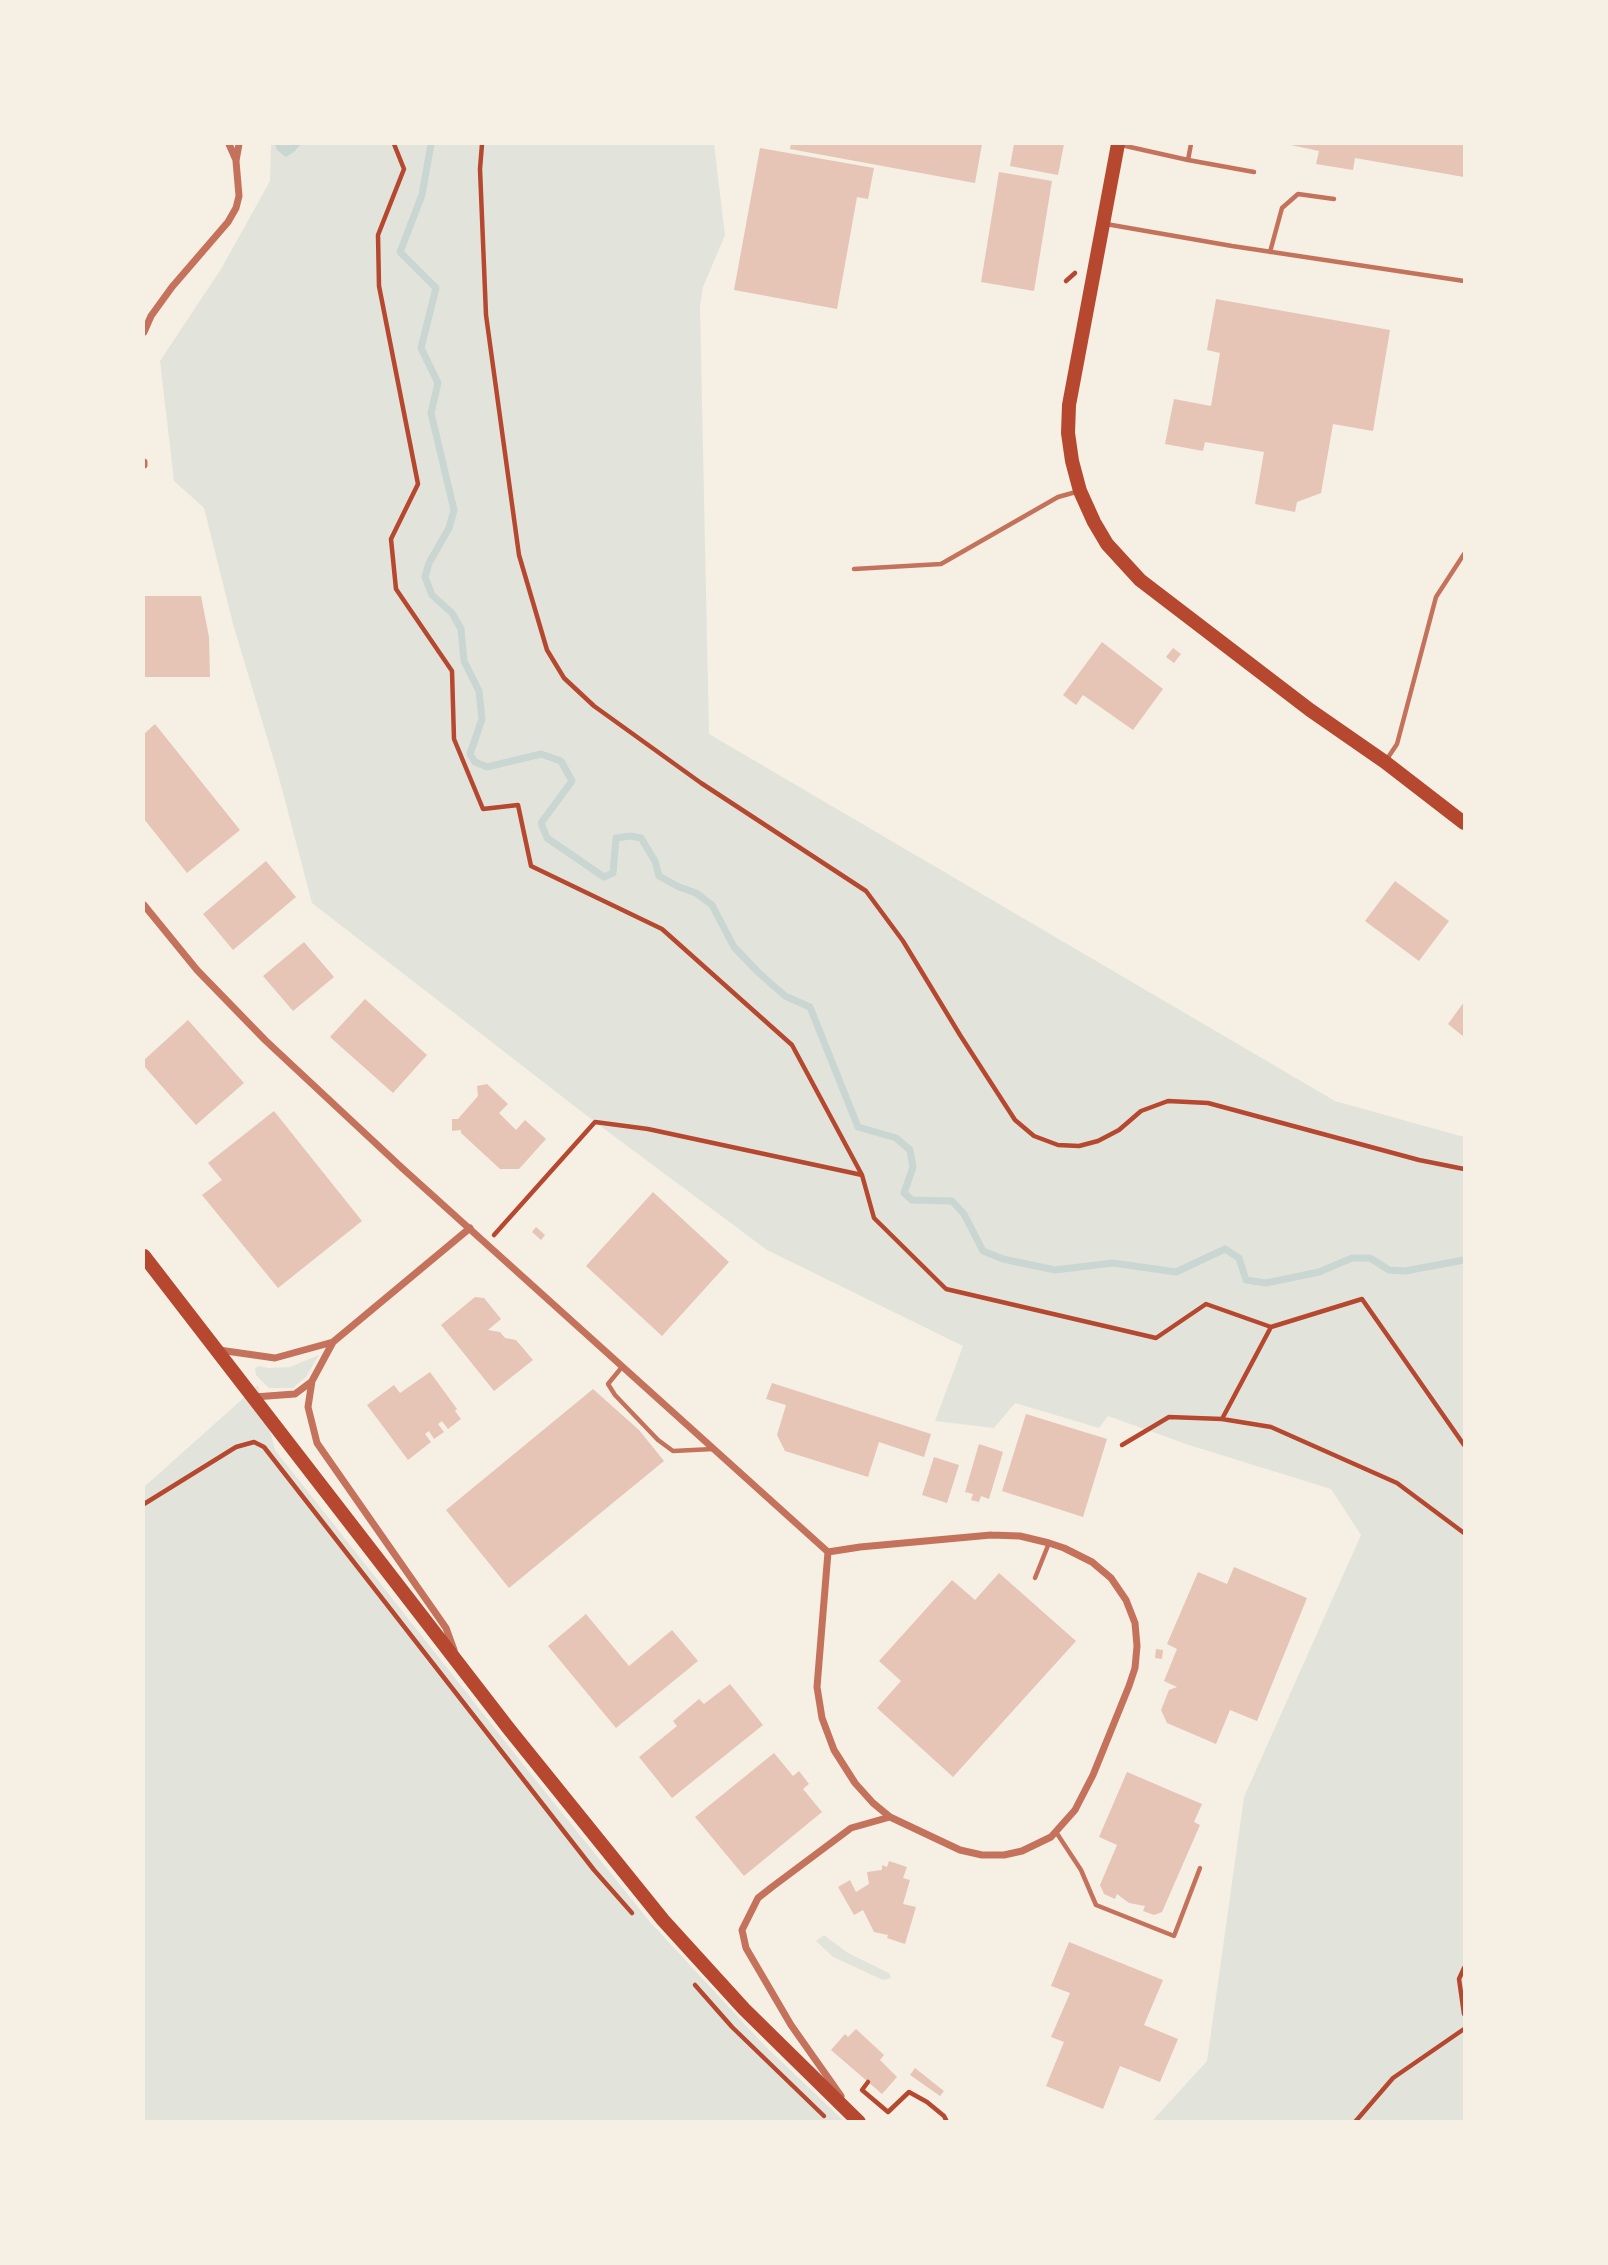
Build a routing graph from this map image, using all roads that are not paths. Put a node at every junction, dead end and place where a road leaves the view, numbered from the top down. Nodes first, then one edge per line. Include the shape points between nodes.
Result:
1 (229, 144) edge
2 (239, 144) edge
3 (1118, 144) edge
4 (1191, 144) edge
5 (1188, 160) junction
6 (236, 161) junction
7 (1254, 172) dead end
8 (1334, 199) dead end
9 (1104, 223) junction
10 (1270, 252) junction
11 (1465, 281) edge
12 (144, 332) edge
13 (1080, 491) junction
14 (1465, 554) edge
15 (854, 569) dead end
16 (1385, 762) junction
17 (1465, 823) edge
18 (144, 905) edge
19 (470, 1228) junction
20 (144, 1256) edge
21 (333, 1342) junction
22 (219, 1350) junction
23 (622, 1366) junction
24 (312, 1381) junction
25 (254, 1397) junction
26 (715, 1449) junction
27 (1049, 1544) junction
28 (828, 1552) junction
29 (1035, 1578) dead end
30 (458, 1663) junction
31 (890, 1817) junction
32 (1056, 1832) junction
33 (1200, 1868) dead end
34 (860, 2122) edge

1 - 6 street
2 - 6 street
3 - 5 lane
3 - 9 main road
4 - 5 lane
5 - 7 lane
6 - 12 street via 236,208 172,287
8 - 10 lane via 1298,194 1282,208
9 - 10 lane
9 - 13 main road via 1069,405 1068,433
10 - 11 lane
13 - 15 lane via 1058,497 941,564
13 - 16 main road via 1107,544 1140,580
14 - 16 lane via 1436,597 1397,744
16 - 17 main road
18 - 19 street via 197,970 265,1040
19 - 21 street
19 - 23 street
20 - 22 main road
21 - 22 street via 275,1357
21 - 24 street
22 - 25 main road
23 - 26 street
23 - 26 lane via 608,1384 658,1440 673,1451
24 - 25 street via 296,1394
24 - 30 street via 308,1407 317,1443 446,1628
25 - 30 main road
26 - 28 street
27 - 28 street via 1020,1536 990,1535
27 - 29 lane
27 - 32 street via 1092,1562 1111,1578 1135,1623 1137,1646 1135,1668 1093,1775 1075,1810
28 - 31 street via 817,1687 822,1718 849,1776
30 - 34 main road via 663,1920 744,2009
31 - 32 street via 960,1850 982,1855 1022,1851
31 - 34 street via 851,1828 772,1887 758,1898 742,1930 747,1948 791,2025
32 - 33 lane via 1081,1870 1096,1905 1174,1936

